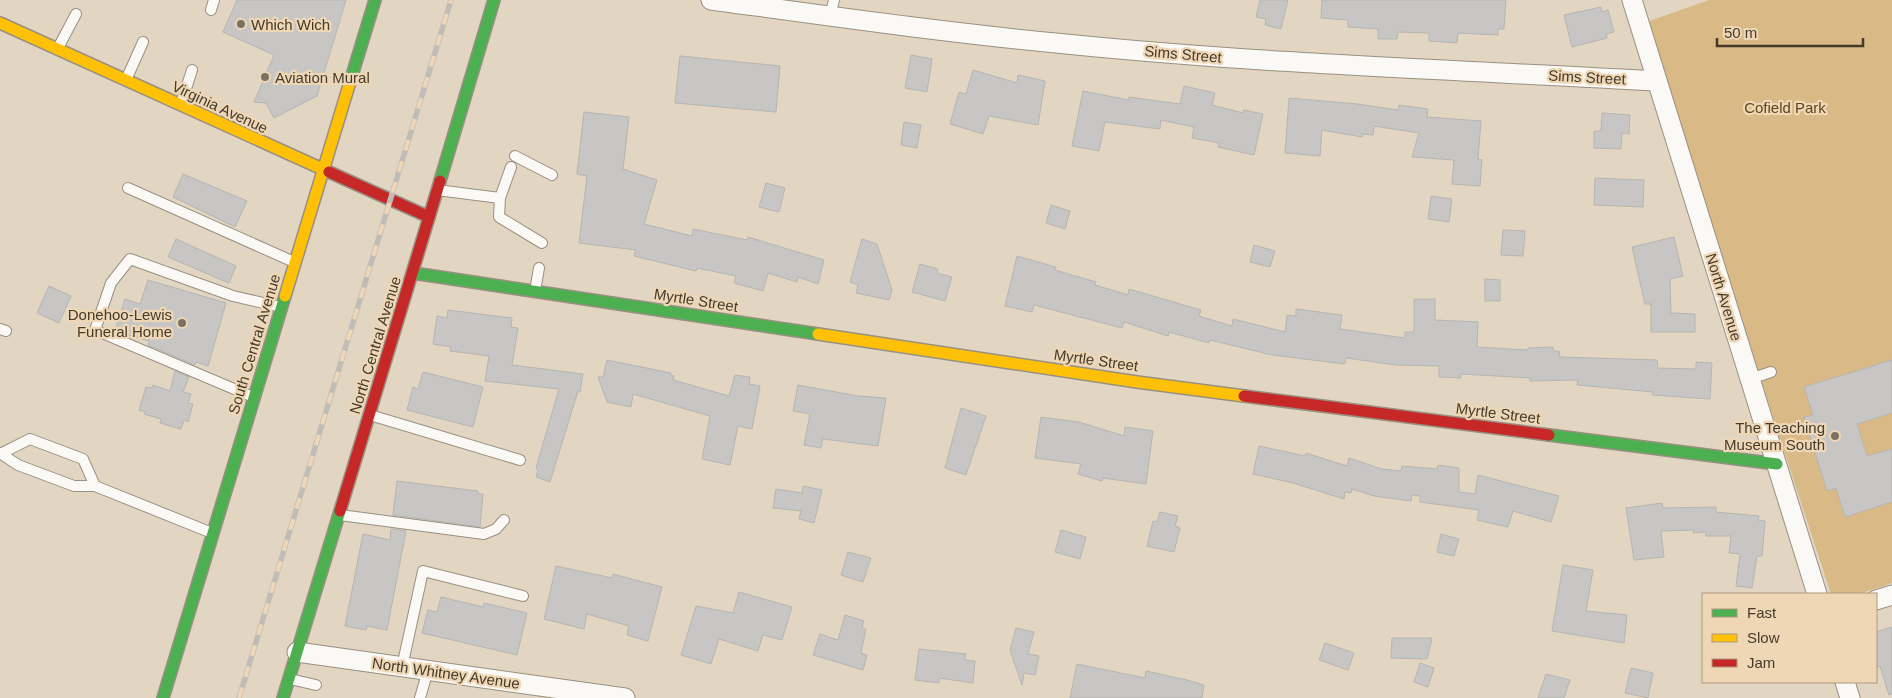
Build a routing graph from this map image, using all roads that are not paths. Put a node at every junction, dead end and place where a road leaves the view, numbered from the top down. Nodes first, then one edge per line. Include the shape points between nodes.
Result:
1 (375, 0) edge
2 (494, 0) edge
3 (711, 0) edge
4 (1635, 1) edge
5 (747, 2) edge
6 (832, 8) edge
7 (76, 14) dead end
8 (0, 23) edge
9 (144, 42) dead end
10 (57, 49) junction
11 (192, 70) dead end
12 (126, 80) junction
13 (1657, 81) junction
14 (181, 105) junction
15 (323, 170) junction
16 (552, 175) dead end
17 (128, 188) dead end
18 (436, 190) junction
19 (500, 198) junction
20 (429, 217) junction
21 (542, 243) dead end
22 (295, 263) junction
23 (539, 268) dead end
24 (413, 273) junction
25 (535, 291) junction
26 (281, 307) junction
27 (1772, 372) dead end
28 (1750, 379) junction
29 (253, 397) junction
30 (370, 414) junction
31 (1, 455) edge
32 (520, 460) dead end
33 (1777, 464) junction
34 (96, 486) junction
35 (338, 515) junction
36 (504, 520) dead end
37 (212, 533) junction
38 (1817, 593) edge
39 (1892, 595) edge
40 (523, 596) dead end
41 (1877, 600) edge
42 (297, 652) junction
43 (402, 666) junction
44 (428, 670) junction
45 (288, 679) junction
46 (1845, 683) edge
47 (316, 685) dead end
48 (163, 698) edge
49 (283, 698) edge
50 (420, 698) edge
51 (625, 698) edge
52 (1850, 698) edge

1 - 15 street, South Central Avenue
2 - 18 street, North Central Avenue
3 - 5 street, Sims Street
4 - 13 street, North Avenue
5 - 6 street, Sims Street
6 - 13 street, Sims Street via 1067,44 1227,57
7 - 10 lane
8 - 10 street, Virginia Avenue
9 - 12 lane
10 - 12 street, Virginia Avenue
11 - 14 lane
12 - 14 street, Virginia Avenue
13 - 28 street, North Avenue
14 - 15 street, Virginia Avenue
15 - 20 street, Virginia Avenue
15 - 22 street, South Central Avenue
16 - 19 lane via 513,162
17 - 22 lane
18 - 19 lane
18 - 20 street, North Central Avenue
19 - 21 lane via 499,217
20 - 24 street, North Central Avenue
22 - 26 street, South Central Avenue
23 - 25 lane
24 - 25 street, Myrtle Street
24 - 30 street, North Central Avenue
25 - 33 street, Myrtle Street via 1136,382
26 - 29 street, South Central Avenue
26 - 29 lane via 233,296 130,259 111,283 95,330
27 - 28 lane
28 - 33 street, North Avenue
29 - 37 street, South Central Avenue
30 - 32 lane
30 - 35 street, North Central Avenue
31 - 34 lane via 18,465 74,486
31 - 34 lane via 30,439 83,459
33 - 38 street, North Avenue
34 - 37 lane
35 - 36 lane via 484,534 496,530
35 - 42 street, North Central Avenue
37 - 48 street, South Central Avenue
39 - 41 street
40 - 43 lane via 423,571
42 - 43 street, North Whitney Avenue
42 - 45 street, North Central Avenue
43 - 44 street, North Whitney Avenue
44 - 50 lane
44 - 51 street, North Whitney Avenue
45 - 47 lane
45 - 49 street, North Central Avenue
46 - 52 street

